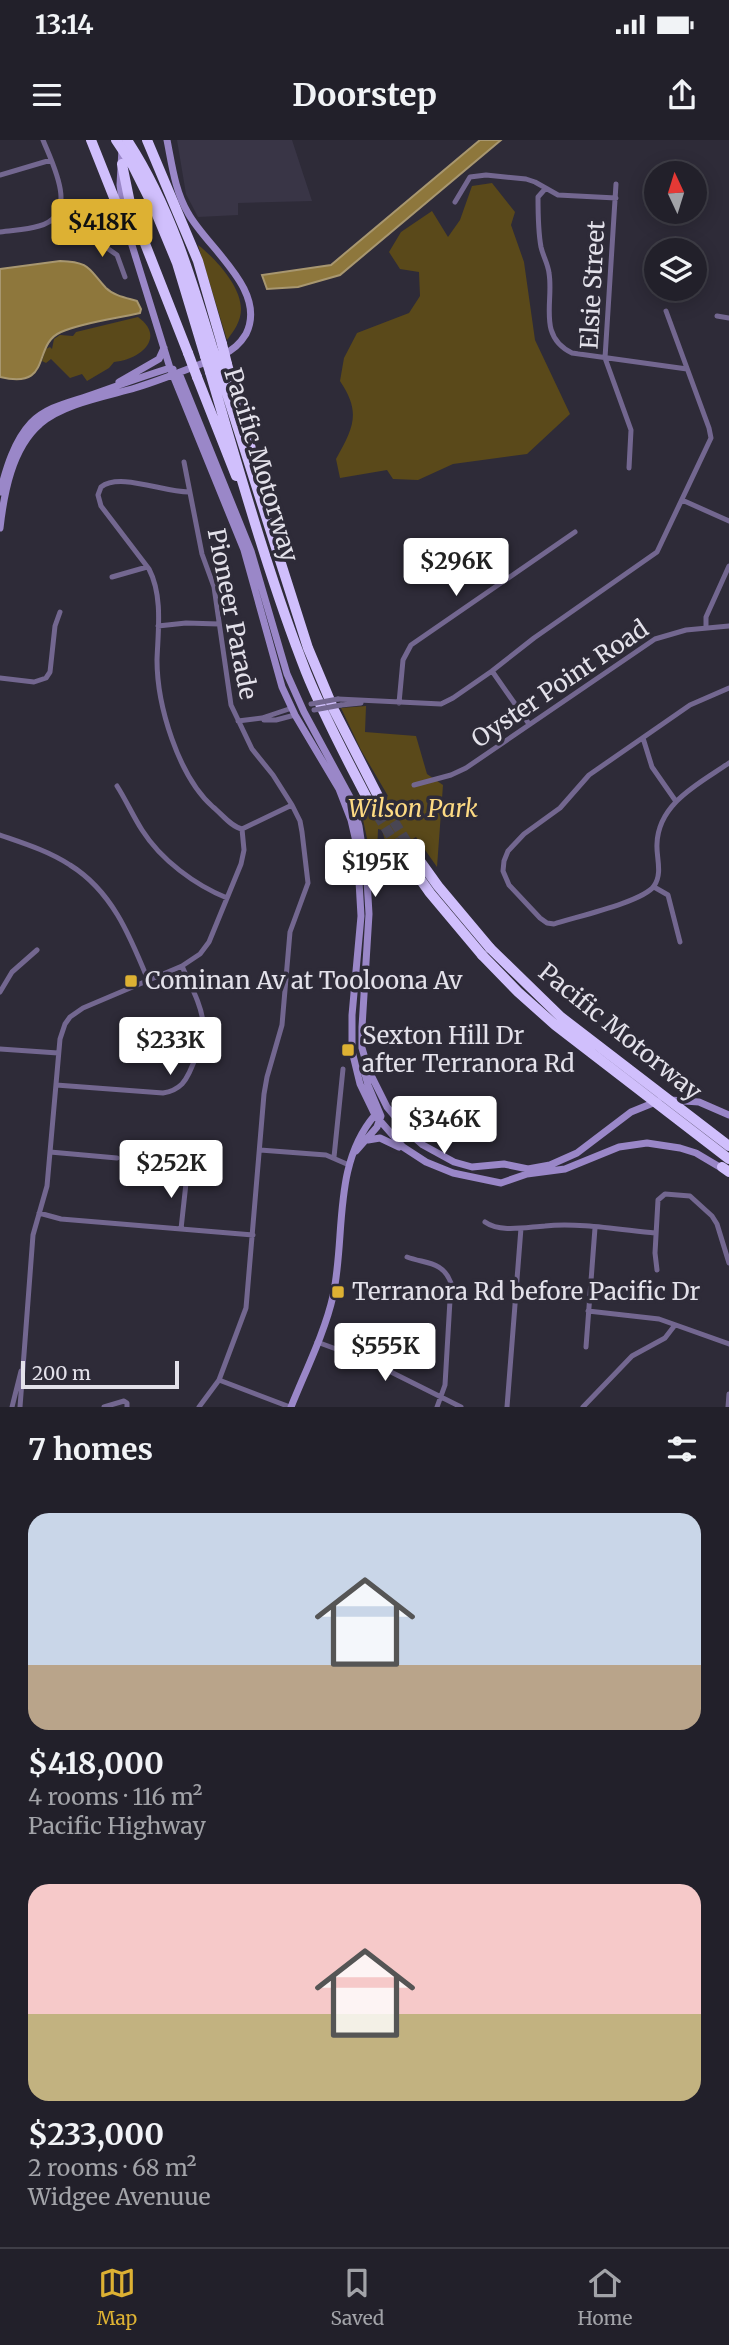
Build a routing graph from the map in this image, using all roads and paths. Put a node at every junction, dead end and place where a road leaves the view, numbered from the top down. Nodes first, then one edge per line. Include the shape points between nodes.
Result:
1 (43, 140) edge
2 (91, 140) edge
3 (147, 140) edge
4 (167, 140) edge
5 (124, 141) edge
6 (51, 160) junction
7 (127, 164) junction
8 (0, 175) edge
9 (616, 184) dead end
10 (545, 189) junction
11 (616, 198) junction
12 (454, 202) dead end
13 (93, 214) dead end
14 (52, 220) junction
15 (0, 232) edge
16 (128, 233) junction
17 (87, 234) junction
18 (125, 277) dead end
19 (666, 312) dead end
20 (717, 316) dead end
21 (729, 318) edge
22 (163, 344) junction
23 (213, 350) junction
24 (605, 358) junction
25 (219, 368) junction
26 (687, 369) junction
27 (174, 372) junction
28 (113, 387) junction
29 (184, 461) dead end
30 (629, 468) dead end
31 (0, 492) edge
32 (190, 492) junction
33 (682, 500) junction
34 (248, 502) junction
35 (729, 521) edge
36 (0, 528) edge
37 (576, 532) dead end
38 (729, 566) edge
39 (147, 567) junction
40 (112, 577) dead end
41 (726, 579) edge
42 (60, 612) dead end
43 (219, 624) junction
44 (158, 626) junction
45 (729, 626) edge
46 (706, 627) junction
47 (492, 671) junction
48 (0, 678) edge
49 (729, 688) edge
50 (399, 703) junction
51 (302, 709) junction
52 (293, 712) junction
53 (238, 721) junction
54 (529, 724) junction
55 (643, 738) junction
56 (729, 763) edge
57 (414, 785) dead end
58 (117, 786) dead end
59 (676, 800) junction
60 (292, 805) junction
61 (242, 829) junction
62 (0, 835) edge
63 (406, 850) tunnel mouth
64 (654, 887) junction
65 (227, 898) junction
66 (680, 942) dead end
67 (37, 950) dead end
68 (486, 951) junction
69 (181, 966) junction
70 (148, 980) junction
71 (0, 992) edge
72 (0, 1049) edge
73 (58, 1053) junction
74 (364, 1056) junction
75 (343, 1069) dead end
76 (55, 1085) junction
77 (729, 1115) edge
78 (379, 1117) junction
79 (397, 1120) junction
80 (367, 1141) junction
81 (729, 1146) edge
82 (260, 1150) junction
83 (50, 1152) junction
84 (355, 1152) junction
85 (415, 1156) junction
86 (334, 1157) junction
87 (117, 1158) dead end
88 (503, 1164) junction
89 (349, 1165) junction
90 (727, 1168) edge
91 (187, 1174) dead end
92 (503, 1182) junction
93 (39, 1213) junction
94 (485, 1222) dead end
95 (520, 1228) junction
96 (595, 1228) junction
97 (181, 1229) junction
98 (656, 1233) junction
99 (253, 1236) junction
100 (407, 1257) dead end
101 (729, 1263) edge
102 (657, 1270) dead end
103 (588, 1311) junction
104 (675, 1325) junction
105 (317, 1342) junction
106 (729, 1344) edge
107 (586, 1347) dead end
108 (23, 1357) junction
109 (219, 1380) junction
110 (729, 1394) edge
111 (442, 1397) junction
112 (12, 1407) edge
113 (20, 1407) edge
114 (104, 1407) edge
115 (127, 1407) edge
116 (199, 1407) edge
117 (291, 1407) edge
118 (437, 1407) edge
119 (461, 1407) edge
120 (507, 1407) edge
121 (583, 1407) edge
122 (728, 1407) edge

1 - 6 street
2 - 16 highway
3 - 23 highway via 198,261
4 - 27 street via 185,208 240,281 250,308 248,330 237,346 227,354
5 - 7 highway, Pacific Motorway, bridge
5 - 23 highway, Pacific Motorway via 170,222
6 - 8 street
6 - 14 street via 62,197
7 - 16 street via 121,200
7 - 23 highway, Pacific Motorway via 155,210
7 - 34 highway, bridge via 131,208
9 - 11 street, Elsie Street
10 - 11 street via 558,195
10 - 12 street via 526,179 470,177
10 - 24 street via 537,197 550,279 551,330 564,349
11 - 24 street, Elsie Street
13 - 17 street via 84,217
14 - 15 street
14 - 17 street via 72,234
16 - 22 street
17 - 18 street via 117,255
19 - 26 street
20 - 21 street
22 - 27 street
22 - 28 street via 159,359
23 - 25 highway, Pacific Motorway, bridge
23 - 25 highway, bridge
24 - 26 street
24 - 30 street, Elsie Street via 631,430
25 - 34 highway, Pacific Motorway
25 - 34 highway, Pacific Motorway via 308,648 374,799 341,750 306,671
26 - 33 street via 711,438
27 - 28 street
27 - 36 street via 40,423 14,467
27 - 51 street via 245,534 279,652
27 - 52 street via 242,542 277,674
28 - 31 street via 53,408 32,422 14,450
29 - 32 street, Pioneer Parade
32 - 39 street via 114,480 101,487 102,506
32 - 43 street, Pioneer Parade
33 - 35 street
33 - 47 street via 653,557
37 - 50 street via 411,645 404,655
38 - 41 street
39 - 40 street
39 - 44 street via 154,581
41 - 46 street via 706,617
42 - 48 street via 46,678 34,682
43 - 44 street
43 - 53 street, Pioneer Parade via 231,705
44 - 61 street via 158,671 169,735 200,793
45 - 46 street, Oyster Point Road
46 - 54 street, Oyster Point Road via 648,643
47 - 50 street via 445,703
47 - 54 street
49 - 55 street via 690,705
50 - 51 street, bridge via 340,702
51 - 52 street
51 - 74 street via 350,797 363,846 369,914
52 - 53 street via 276,720
52 - 78 street via 339,789 354,831 361,916 352,1052 360,1084
53 - 60 street, Pioneer Parade
54 - 57 street, Oyster Point Road via 466,768
55 - 59 street via 652,767
55 - 64 street via 589,775 560,808 524,834 506,855 503,871 509,885 540,918 554,924 639,898
56 - 59 street
58 - 65 street via 157,847 197,884
59 - 64 street via 657,835 659,871
60 - 61 street
60 - 82 street, Pioneer Parade via 301,824 308,883 290,932 282,1025 267,1077
61 - 65 street via 243,857
62 - 70 street via 55,856 89,879 114,908
63 - 68 highway, Pacific Motorway
64 - 66 street via 668,895
65 - 69 street via 204,950
67 - 71 street via 12,972
68 - 81 highway, Pacific Motorway, bridge via 608,1056
68 - 90 highway, Pacific Motorway, bridge via 517,992
69 - 70 street
69 - 76 street via 203,1026 183,1083 163,1093
70 - 73 street via 70,1017
72 - 73 street
73 - 76 street
74 - 78 street via 364,1074
74 - 79 street via 378,1091
75 - 86 street
76 - 83 street
77 - 88 street via 694,1101 659,1101 631,1112 588,1146 558,1162 527,1169
78 - 79 street
78 - 80 street
78 - 84 street via 362,1133
78 - 85 street
79 - 88 street via 423,1145 454,1162 481,1168
80 - 84 street
80 - 85 street via 382,1138
82 - 86 street
82 - 99 street, Pioneer Parade
83 - 87 street
83 - 93 street
84 - 89 street
85 - 92 street via 439,1169
86 - 89 street
88 - 92 street via 512,1173
88 - 92 street via 493,1174
89 - 105 street via 333,1295
90 - 92 street via 680,1147 647,1143 619,1147 565,1169
91 - 97 street
93 - 97 street
93 - 108 street via 33,1235
94 - 95 street
95 - 96 street
95 - 120 street
96 - 98 street
96 - 103 street
97 - 99 street
98 - 101 street via 658,1200 666,1194 690,1196 717,1224
98 - 102 street
99 - 109 street, Pioneer Parade via 246,1308
100 - 111 street via 437,1265 451,1283
103 - 104 street
103 - 107 street
104 - 106 street
104 - 121 street via 665,1338 632,1356
105 - 111 street via 369,1361
105 - 117 street
108 - 112 street
108 - 113 street
109 - 116 street, Pioneer Parade
109 - 117 street
110 - 122 street
111 - 118 street
111 - 119 street
114 - 115 street via 123,1401

